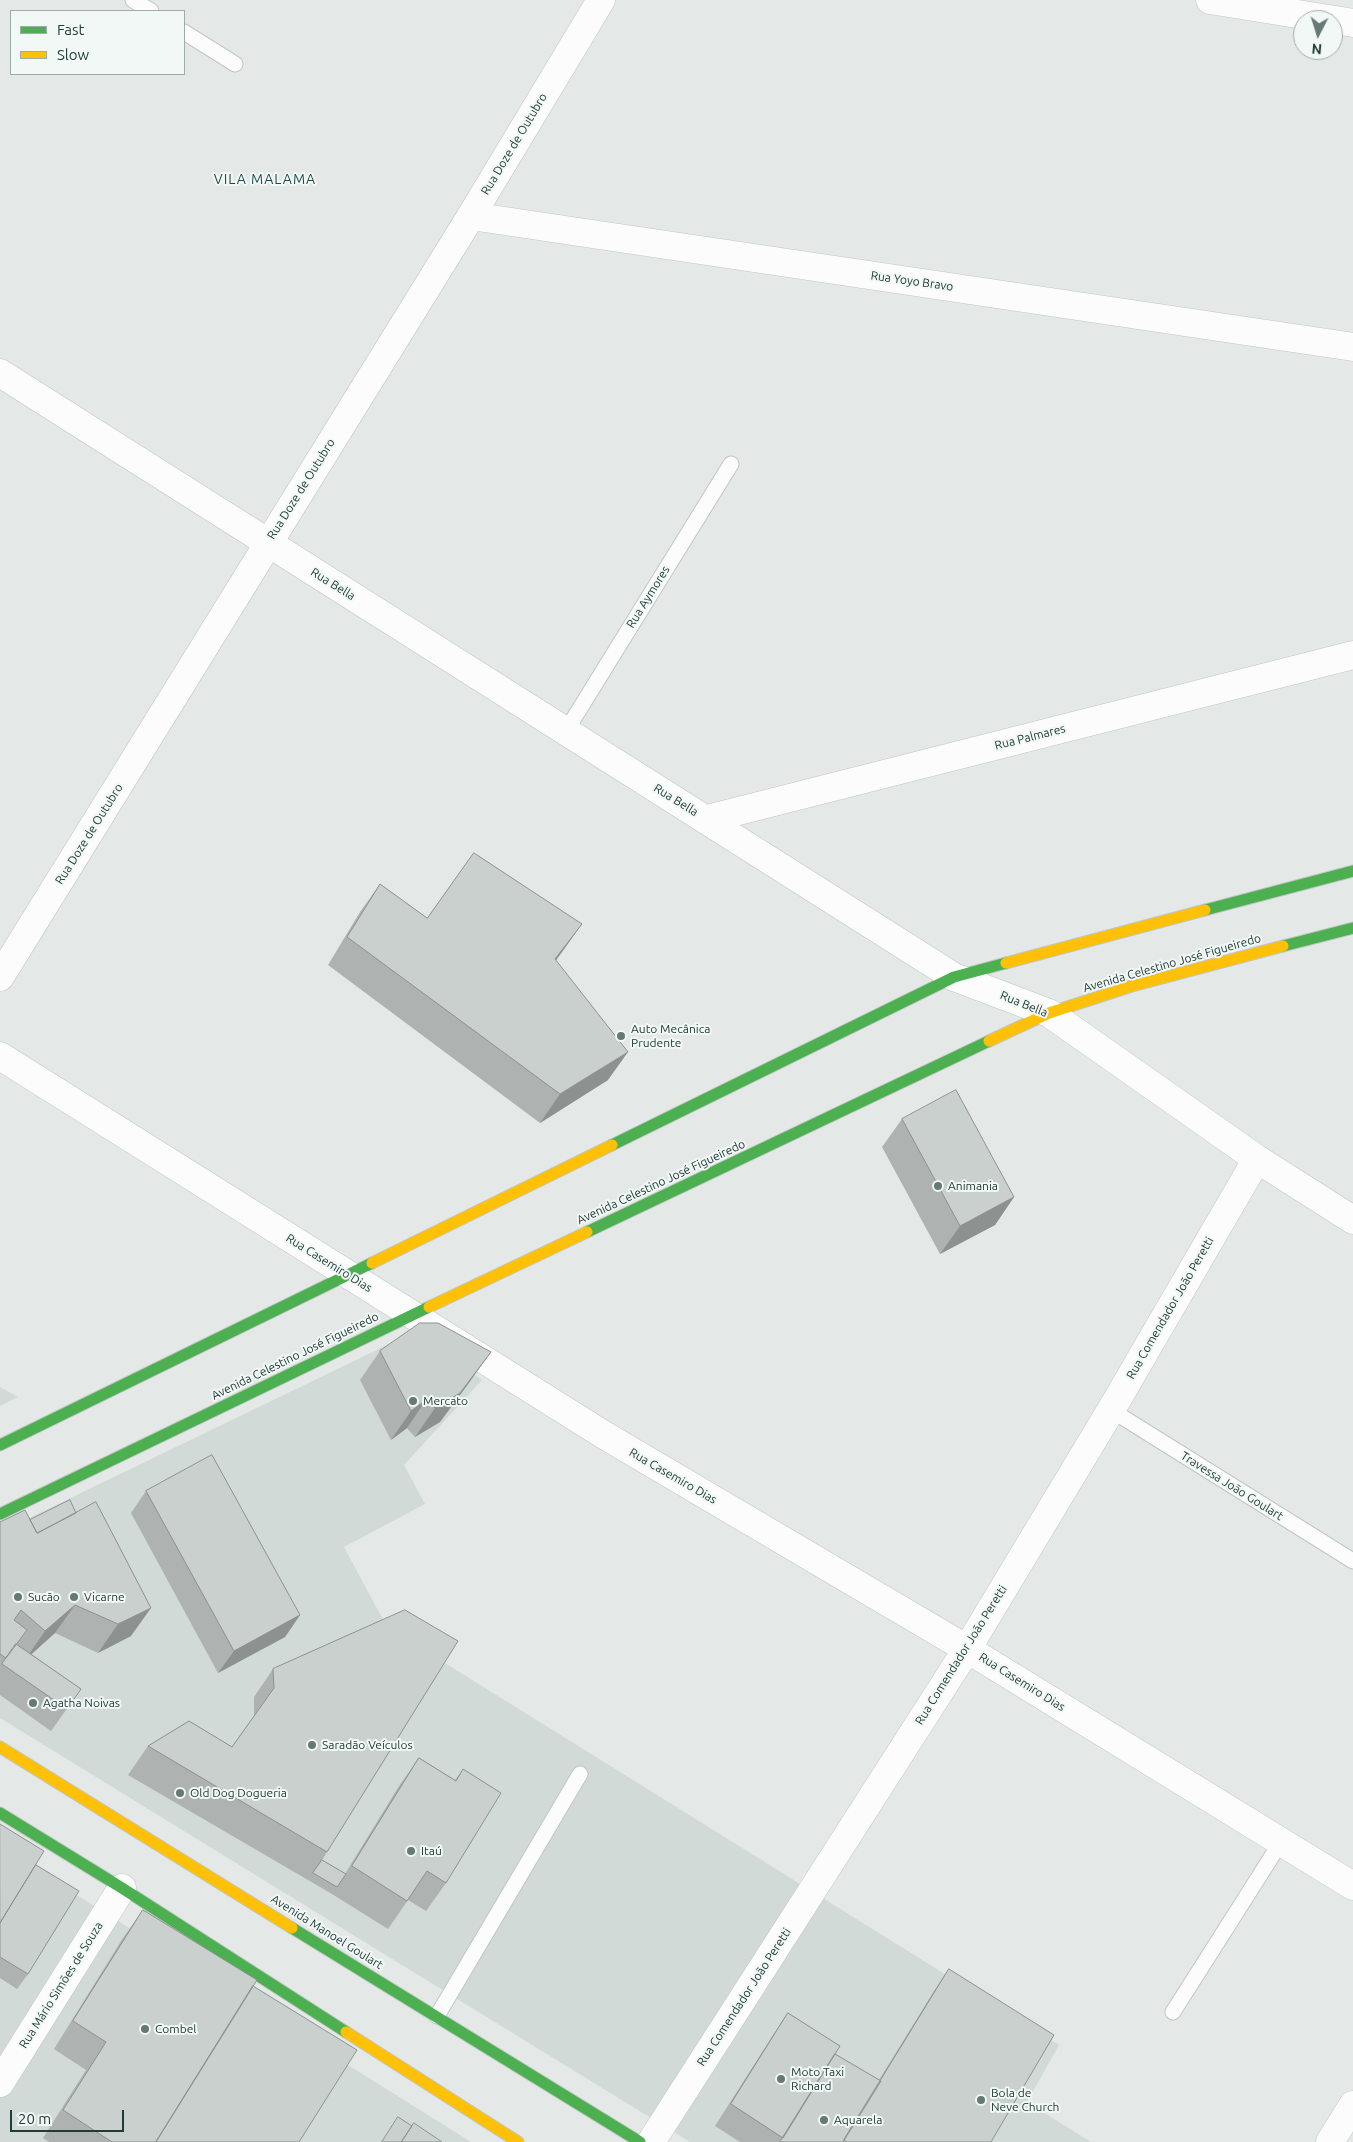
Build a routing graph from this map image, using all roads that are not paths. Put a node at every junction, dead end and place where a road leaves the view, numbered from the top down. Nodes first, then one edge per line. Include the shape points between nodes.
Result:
1 (133, 0) edge
2 (601, 0) edge
3 (1210, 0) edge
4 (149, 10) edge
5 (1353, 23) edge
6 (185, 33) edge
7 (236, 64) dead end
8 (471, 216) junction
9 (1353, 347) edge
10 (0, 373) edge
11 (731, 464) dead end
12 (268, 543) junction
13 (1353, 655) edge
14 (566, 730) junction
15 (706, 819) junction
16 (1353, 872) edge
17 (1353, 928) edge
18 (0, 977) edge
19 (954, 977) junction
20 (1049, 1013) junction
21 (0, 1056) edge
22 (1257, 1159) junction
23 (1353, 1220) edge
24 (348, 1274) junction
25 (412, 1315) junction
26 (1111, 1410) junction
27 (0, 1445) edge
28 (0, 1514) edge
29 (1353, 1561) edge
30 (967, 1649) junction
31 (0, 1747) edge
32 (580, 1774) dead end
33 (0, 1813) edge
34 (1281, 1842) junction
35 (1353, 1886) edge
36 (122, 1888) junction
37 (1173, 2012) dead end
38 (437, 2016) junction
39 (0, 2083) edge
40 (1353, 2105) edge
41 (518, 2142) edge
42 (640, 2142) edge
43 (651, 2142) edge
44 (1330, 2142) edge

1 - 4 lane
2 - 8 street, Rua Doze de Outubro
3 - 5 street
6 - 7 lane
8 - 9 street, Rua Yoyo Bravo
8 - 12 street, Rua Doze de Outubro
10 - 12 street, Rua Bella
11 - 14 lane, Rua Aymores
12 - 14 street, Rua Bella
12 - 18 street, Rua Doze de Outubro
13 - 15 street, Rua Palmares
14 - 15 street, Rua Bella
15 - 19 street, Rua Bella
16 - 19 street
17 - 20 street, Avenida Celestino José Figueiredo via 1132,986
19 - 20 street, Rua Bella
19 - 24 street
20 - 22 street, Rua Bella
20 - 25 street, Avenida Celestino José Figueiredo
21 - 24 street, Rua Casemiro Dias
22 - 23 street, Rua Bella
22 - 26 street, Rua Comendador João Peretti
24 - 25 street, Rua Casemiro Dias
24 - 27 street
25 - 28 street, Avenida Celestino José Figueiredo
25 - 30 street, Rua Casemiro Dias via 604,1435
26 - 29 lane, Travessa João Goulart
26 - 30 street, Rua Comendador João Peretti
30 - 34 street, Rua Casemiro Dias
30 - 43 street, Rua Comendador João Peretti
31 - 38 street, Avenida Manoel Goulart
32 - 38 lane
33 - 36 street
34 - 35 street, Rua Casemiro Dias
34 - 37 lane
36 - 39 street, Rua Mário Simões de Souza
36 - 41 street
38 - 42 street, Avenida Manoel Goulart
40 - 44 street

